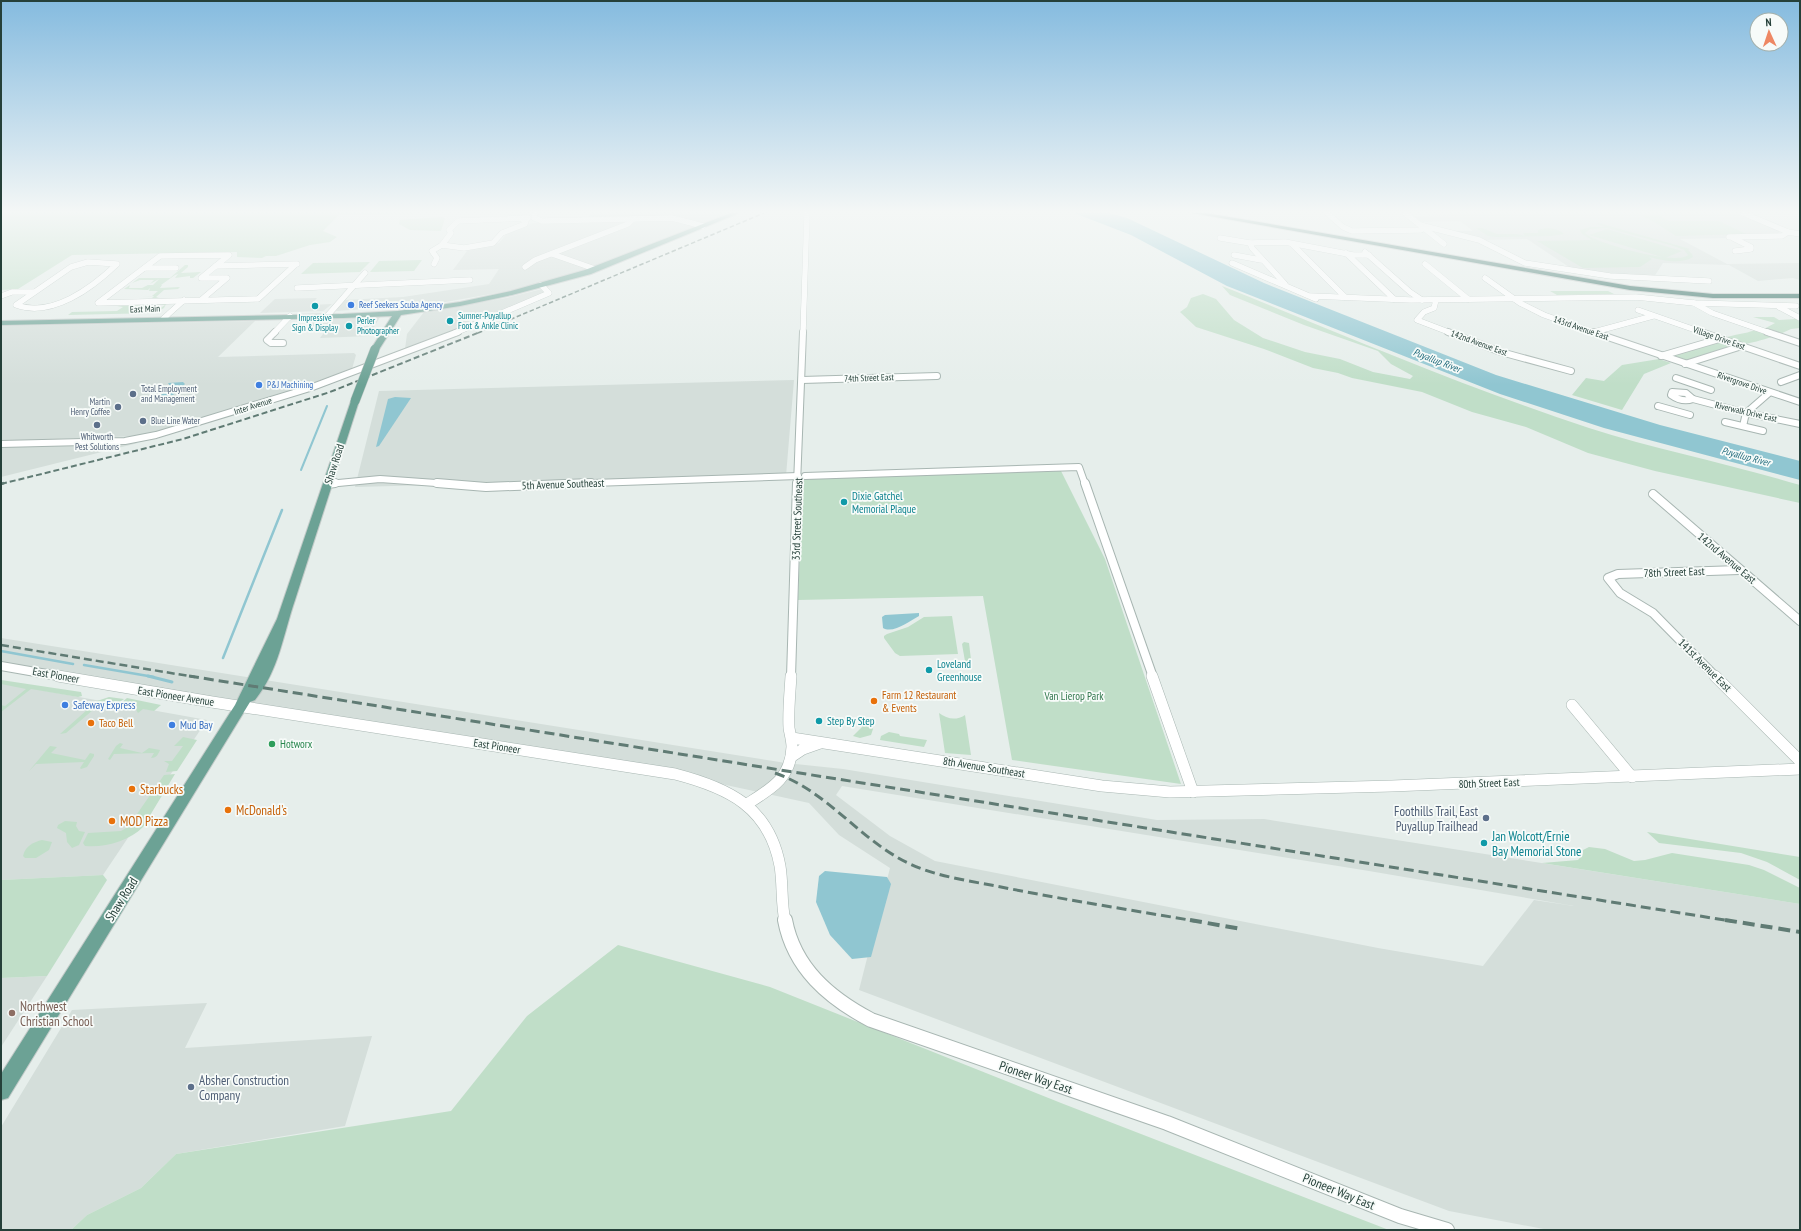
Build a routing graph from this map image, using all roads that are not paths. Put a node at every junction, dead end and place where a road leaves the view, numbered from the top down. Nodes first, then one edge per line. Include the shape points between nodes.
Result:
1 (66, 270) edge
2 (108, 270) edge
3 (142, 270) edge
4 (210, 270) edge
5 (291, 270) edge
6 (590, 270) edge
7 (805, 270) edge
8 (1249, 270) edge
9 (1271, 270) edge
10 (1318, 270) edge
11 (1364, 270) edge
12 (1386, 270) edge
13 (1433, 270) edge
14 (1526, 270) edge
15 (1551, 270) edge
16 (1574, 270) edge
17 (365, 273) dead end
18 (1485, 278) dead end
19 (470, 280) dead end
20 (1709, 281) dead end
21 (353, 286) junction
22 (541, 286) junction
23 (1287, 287) junction
24 (297, 288) dead end
25 (1800, 289) edge
26 (33, 292) junction
27 (505, 295) junction
28 (1, 296) edge
29 (1311, 296) junction
30 (1800, 296) edge
31 (1345, 297) junction
32 (1394, 299) junction
33 (1468, 299) junction
34 (1515, 299) junction
35 (184, 300) junction
36 (201, 300) junction
37 (1422, 300) junction
38 (1436, 300) junction
39 (455, 302) junction
40 (1323, 302) dead end
41 (1694, 303) junction
42 (1778, 306) junction
43 (1796, 306) dead end
44 (1638, 310) dead end
45 (354, 312) junction
46 (398, 313) junction
47 (328, 315) junction
48 (290, 316) junction
49 (1653, 316) junction
50 (164, 318) junction
51 (1800, 318) edge
52 (1, 323) edge
53 (1594, 332) junction
54 (1719, 338) junction
55 (1800, 342) edge
56 (282, 343) dead end
57 (1742, 346) junction
58 (1661, 356) junction
59 (1685, 364) junction
60 (1800, 366) edge
61 (1570, 371) dead end
62 (1800, 375) edge
63 (937, 376) dead end
64 (1676, 378) dead end
65 (802, 380) junction
66 (1781, 382) dead end
67 (1690, 383) junction
68 (1712, 390) dead end
69 (1678, 392) junction
70 (1768, 393) junction
71 (1693, 399) junction
72 (1680, 400) junction
73 (1800, 402) edge
74 (1658, 406) dead end
75 (1674, 410) junction
76 (1746, 413) junction
77 (1690, 415) dead end
78 (1725, 422) dead end
79 (1800, 424) edge
80 (1743, 426) junction
81 (1763, 431) dead end
82 (1, 444) edge
83 (801, 476) junction
84 (328, 484) junction
85 (1653, 494) dead end
86 (1739, 570) junction
87 (1610, 576) joint
88 (1800, 621) edge
89 (1, 666) edge
90 (110, 685) joint
91 (1572, 705) dead end
92 (241, 706) junction
93 (792, 738) junction
94 (821, 743) junction
95 (791, 756) junction
96 (1800, 761) edge
97 (1800, 769) edge
98 (1632, 777) junction
99 (1177, 792) joint
100 (1193, 792) junction
101 (747, 804) junction
102 (1, 1091) edge
103 (1447, 1230) edge

1 - 26 street
2 - 26 street via 61,303 47,306 16,305
3 - 35 street via 98,303
4 - 36 street via 201,278 227,278
5 - 36 street via 258,299
6 - 22 main road, East Main
7 - 65 street, 33rd Street Southeast
8 - 23 street
9 - 23 street
10 - 31 street
11 - 32 street
12 - 37 street
13 - 33 street
14 - 30 highway via 1616,286 1713,296
15 - 25 highway via 1662,287 1731,291
16 - 20 street via 1610,276
17 - 21 street
18 - 34 street, 143rd Avenue East
19 - 21 street
21 - 24 street
21 - 47 street
22 - 27 main road, East Main
22 - 82 street, Inter Avenue via 549,293 457,332 310,388 181,428 125,441
23 - 29 street
26 - 28 street via 12,292
27 - 39 main road, East Main
27 - 46 main road, East Main
29 - 31 street
29 - 40 street
31 - 32 street
32 - 37 street
33 - 34 street
33 - 38 street
34 - 41 street via 1636,297
34 - 53 street, 143rd Avenue East via 1544,315
35 - 36 street
35 - 50 street
37 - 38 street
38 - 61 street, 142nd Avenue East via 1435,306 1424,312 1417,320 1501,352
39 - 45 main road, East Main
39 - 46 main road, East Main via 406,309
41 - 42 street
41 - 55 street via 1712,313
42 - 43 street
42 - 51 street
44 - 49 street, Village Drive East
45 - 46 main road, East Main
45 - 47 main road, East Main
46 - 47 main road, East Main
46 - 84 main road, Shaw Road, bridge via 374,349
47 - 48 main road, East Main
48 - 50 main road, East Main
48 - 56 street via 269,337 268,342
49 - 53 street
49 - 54 street, Village Drive East
50 - 52 main road, East Main
53 - 58 street, 143rd Avenue East
54 - 57 street, Village Drive East
54 - 58 street
57 - 59 street
57 - 60 street, Village Drive East
58 - 59 street, 143rd Avenue East
59 - 70 street, Rivergrove Drive
62 - 66 street
63 - 65 street, 74th Street East
64 - 67 street
65 - 83 street, 33rd Street Southeast
67 - 68 street
67 - 69 street
69 - 71 street via 1689,394
69 - 72 street via 1670,394
70 - 73 street, Rivergrove Drive
70 - 76 street
71 - 72 street
71 - 76 street, Riverwalk Drive East
72 - 75 street
74 - 75 street
75 - 77 street
76 - 79 street, Riverwalk Drive East
76 - 80 street
78 - 80 street
80 - 81 street
83 - 84 street, 5th Avenue Southeast via 480,487 380,479
83 - 93 street, 33rd Street Southeast via 790,693
83 - 100 street, 5th Avenue Southeast via 1079,468
84 - 92 main road, Shaw Road via 281,622 270,668 259,687
85 - 86 street, 142nd Avenue East
86 - 87 street, 78th Street East
86 - 88 street, 142nd Avenue East
87 - 96 street, 141st Avenue East via 1608,579 1620,593 1653,613
89 - 90 street, East Pioneer
90 - 92 street, East Pioneer Avenue
91 - 98 street
92 - 101 street, East Pioneer via 675,774 718,786
92 - 102 main road, Shaw Road
93 - 94 street, 8th Avenue Southeast
93 - 95 street, 33rd Street Southeast
94 - 95 street
94 - 99 street, 8th Avenue Southeast via 1102,786
95 - 101 street, 33rd Street Southeast via 778,783
97 - 98 street, 80th Street East
98 - 100 street, 80th Street East
99 - 100 street, 80th Street East
101 - 103 street, Pioneer Way East via 766,827 776,850 786,925 796,953 820,986 834,1000 852,1011 871,1020 1167,1123 1400,1216

